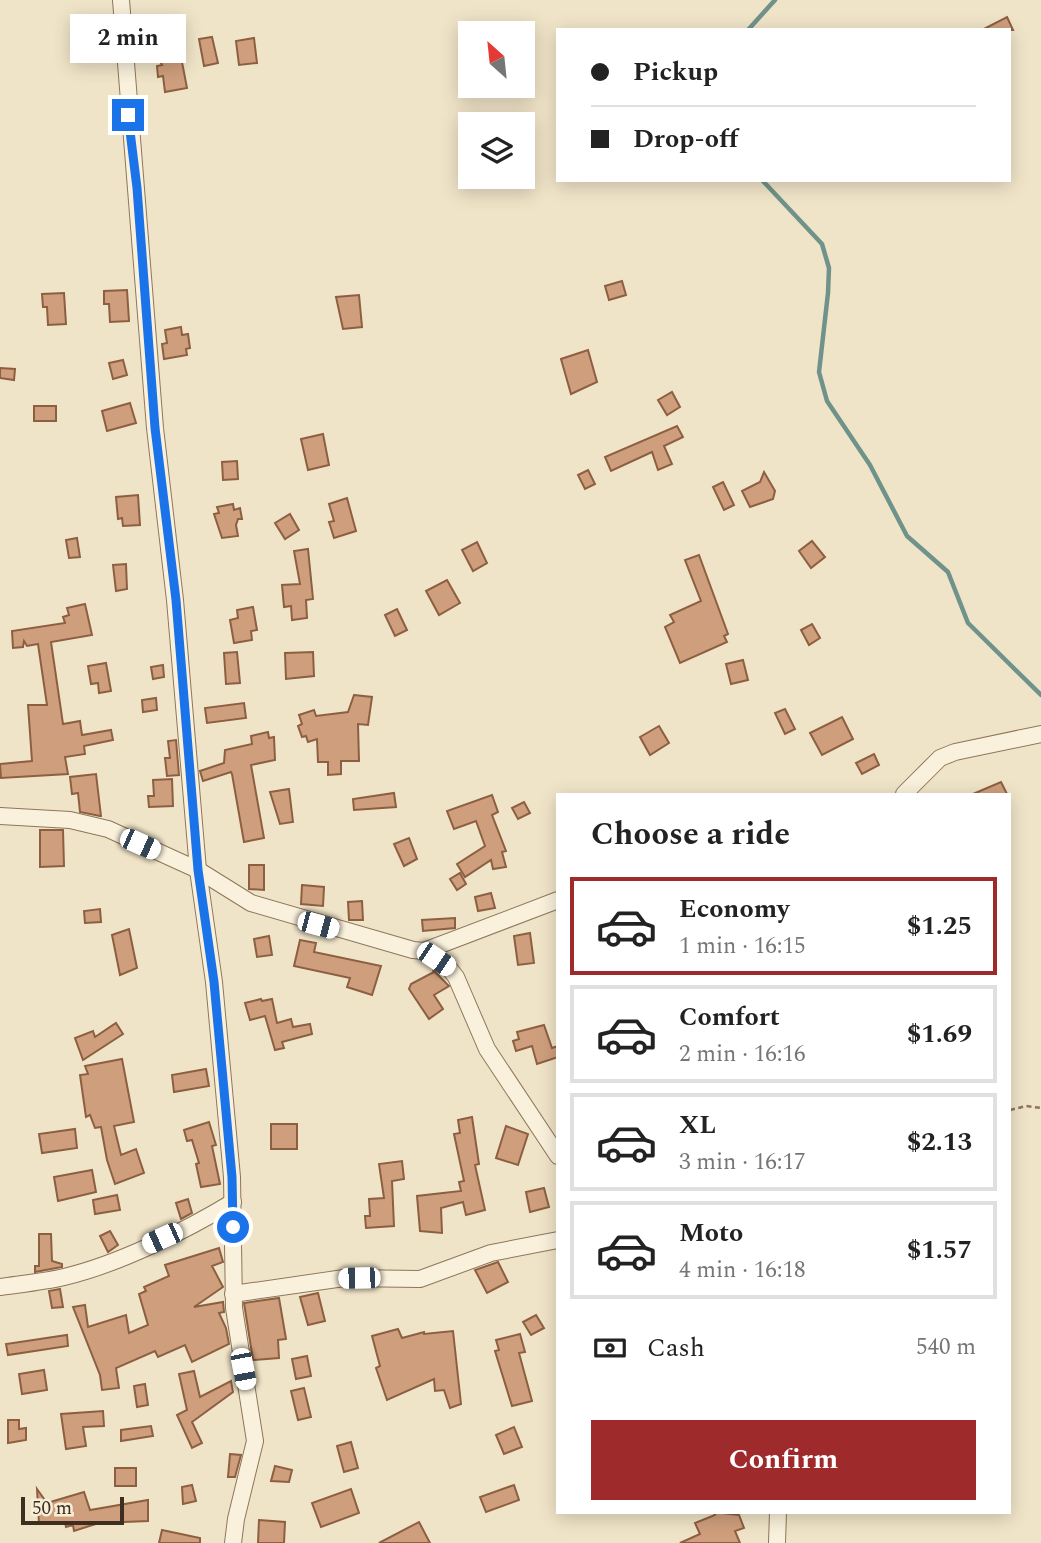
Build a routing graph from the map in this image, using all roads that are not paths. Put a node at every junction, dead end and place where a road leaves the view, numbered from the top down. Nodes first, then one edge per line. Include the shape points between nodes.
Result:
1 (121, 0) edge
2 (1041, 734) edge
3 (905, 793) edge
4 (0, 816) edge
5 (198, 870) junction
6 (556, 901) edge
7 (424, 951) junction
8 (556, 1153) edge
9 (233, 1202) junction
10 (556, 1240) edge
11 (0, 1287) edge
12 (233, 1294) junction
13 (778, 1514) edge
14 (233, 1543) edge
15 (777, 1543) edge

1 - 5 street via 155,428 176,600
2 - 3 street via 940,758
4 - 5 street via 70,820 108,829
5 - 7 street via 251,903
5 - 9 street via 214,982
6 - 7 street
7 - 8 street via 456,977 487,1049
9 - 11 street via 120,1257 66,1276
9 - 12 street
10 - 12 street via 491,1252 420,1279 344,1278
12 - 14 street via 255,1441
13 - 15 street

